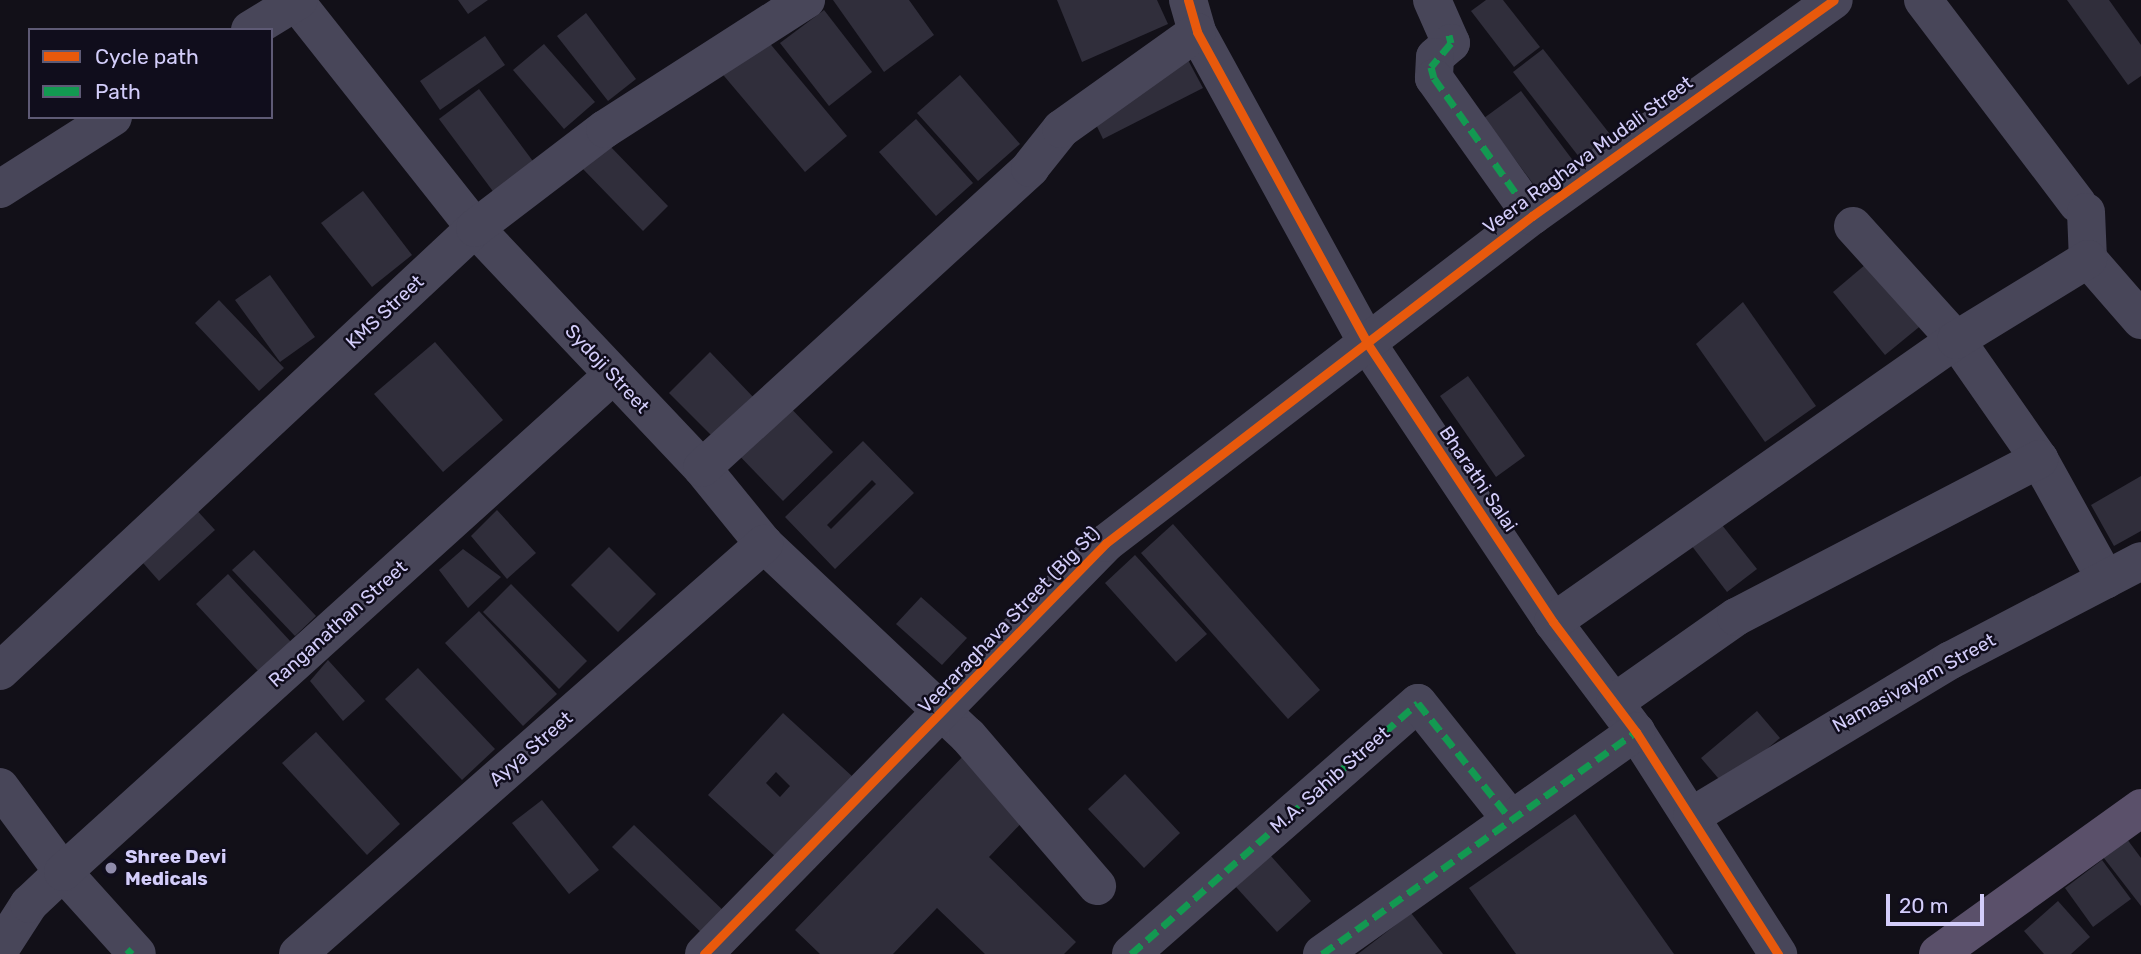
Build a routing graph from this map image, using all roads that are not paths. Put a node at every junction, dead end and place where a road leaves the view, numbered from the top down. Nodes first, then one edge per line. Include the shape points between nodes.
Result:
1 (806, 0) edge
2 (1432, 0) edge
3 (1834, 0) edge
4 (1923, 0) edge
5 (298, 1) edge
6 (1193, 16) edge
7 (253, 17) edge
8 (110, 119) edge
9 (0, 189) edge
10 (1532, 216) junction
11 (1853, 226) dead end
12 (475, 228) junction
13 (2088, 259) junction
14 (2134, 295) edge
15 (1956, 340) junction
16 (1367, 343) junction
17 (612, 376) junction
18 (2039, 459) junction
19 (702, 468) junction
20 (764, 544) junction
21 (2141, 561) edge
22 (2106, 580) junction
23 (1553, 622) junction
24 (0, 671) edge
25 (940, 716) junction
26 (1625, 717) junction
27 (0, 787) edge
28 (2141, 808) edge
29 (1509, 817) junction
30 (1692, 817) junction
31 (63, 872) junction
32 (1097, 886) dead end
33 (0, 949) edge
34 (132, 952) edge
35 (298, 954) edge
36 (704, 954) edge
37 (1131, 954) edge
38 (1321, 954) edge
39 (1779, 954) edge
40 (1938, 954) edge

1 - 12 street, KMS Street via 606,129
2 - 10 street via 1451,43 1435,57 1433,78
3 - 10 street, Veera Raghava Mudali Street
4 - 13 street via 2082,208
5 - 7 street
5 - 12 street, Sydoji Street
6 - 16 street, Bharathi Salai
6 - 19 street via 1061,129 1030,168
8 - 9 street
10 - 16 street, Veera Raghava Mudali Street
11 - 15 street
12 - 17 street, Sydoji Street
12 - 24 street, KMS Street
13 - 14 street
13 - 15 street
15 - 18 street
15 - 23 street
16 - 23 street, Bharathi Salai
16 - 25 street, Veeraraghava Street (Big St) via 1106,543
17 - 19 street, Sydoji Street
17 - 31 street, Ranganathan Street
18 - 22 street
18 - 26 street via 1736,617
19 - 20 street, Sydoji Street
20 - 25 street, Sydoji Street
20 - 35 street, Ayya Street
21 - 22 street, Namasivayam Street
22 - 30 street, Namasivayam Street via 1939,667
23 - 26 street, Bharathi Salai
25 - 32 street, Sydoji Street via 968,736
25 - 36 street, Veeraraghava Street (Big St)
26 - 29 street
26 - 30 street, Bharathi Salai
27 - 31 street
28 - 40 main road
29 - 37 street, M.A. Sahib Street via 1418,702
29 - 38 street
30 - 39 street, Bharathi Salai
31 - 33 street, Ranganathan Street via 29,904
31 - 34 street

